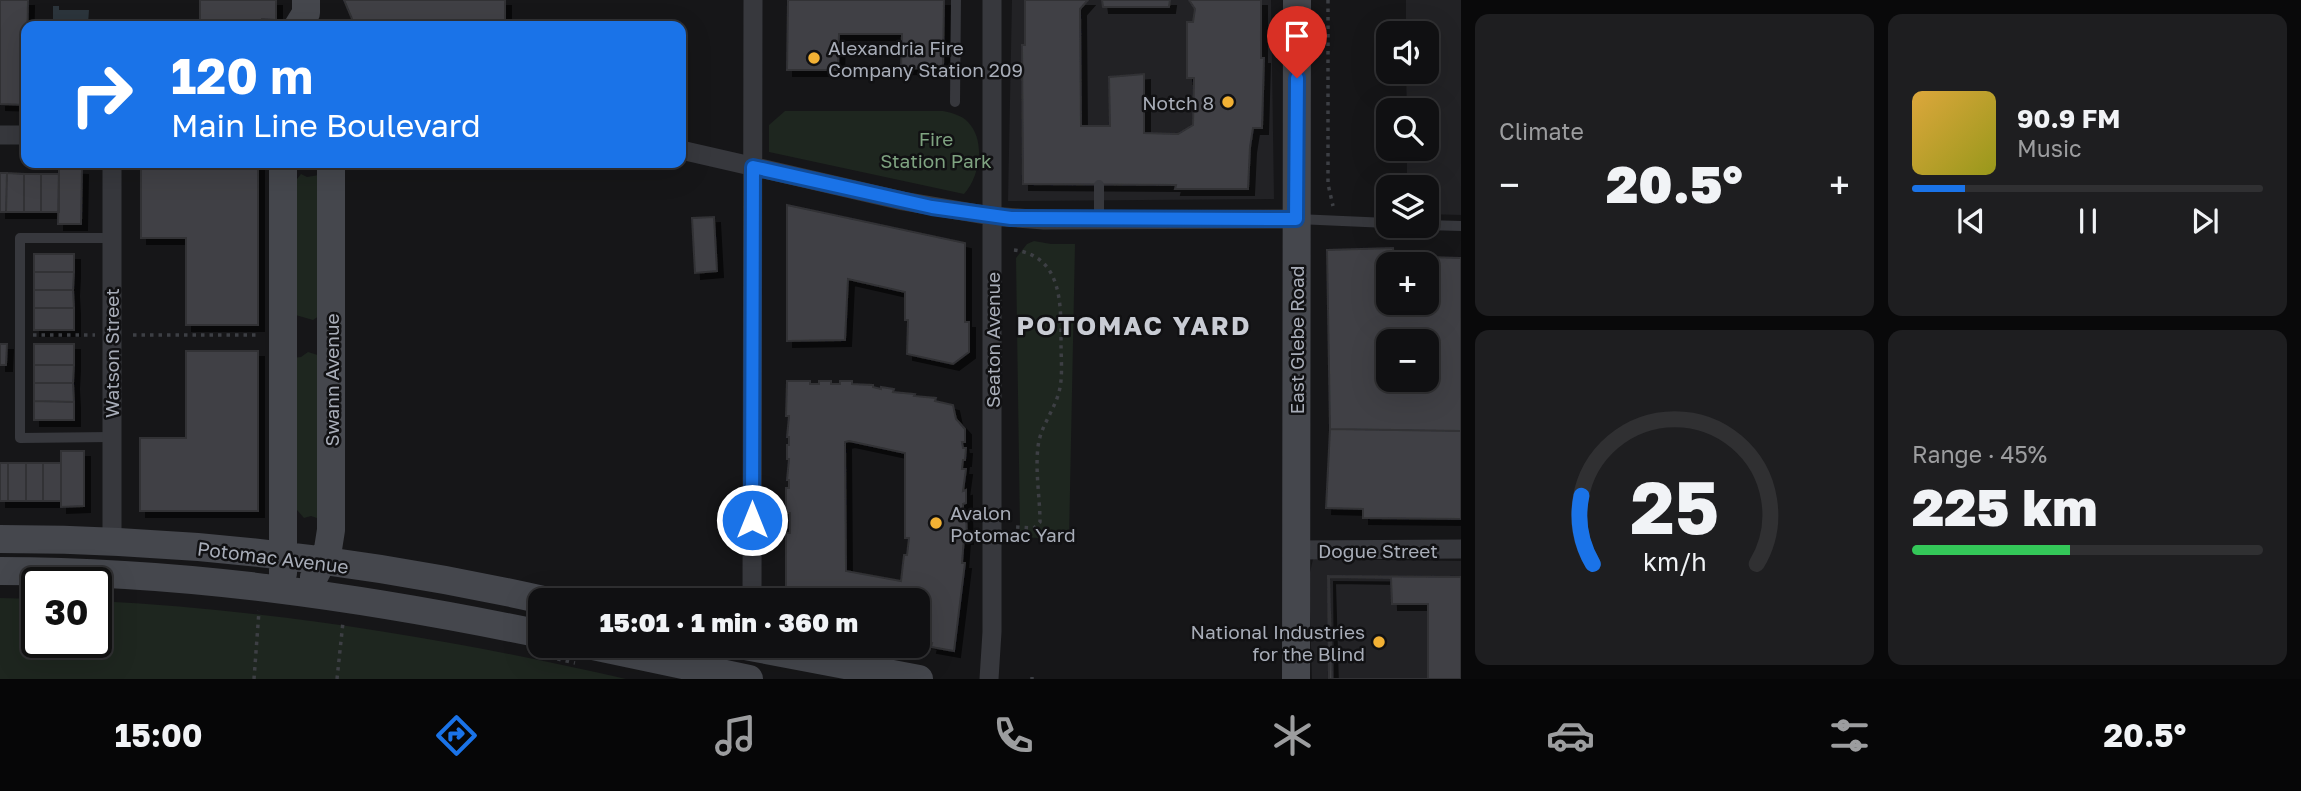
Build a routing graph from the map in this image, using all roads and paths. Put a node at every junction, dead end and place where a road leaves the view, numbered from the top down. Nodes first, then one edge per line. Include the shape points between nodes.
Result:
1 (754, 0) edge
2 (956, 0) edge
3 (992, 0) edge
4 (1297, 0) edge
5 (1328, 0) edge
6 (955, 102) dead end
7 (0, 135) edge
8 (21, 135) edge
9 (686, 151) edge
10 (753, 167) junction
11 (112, 168) edge
12 (283, 168) edge
13 (331, 168) edge
14 (1099, 185) dead end
15 (1333, 206) dead end
16 (991, 216) junction
17 (1100, 218) junction
18 (1296, 219) junction
19 (1376, 222) edge
20 (1439, 225) edge
21 (1461, 226) edge
22 (112, 238) junction
23 (1014, 250) dead end
24 (20, 335) junction
25 (112, 335) junction
26 (133, 335) dead end
27 (264, 335) dead end
28 (111, 437) junction
29 (1016, 527) dead end
30 (0, 539) edge
31 (112, 542) junction
32 (1461, 549) edge
33 (1296, 550) junction
34 (284, 555) junction
35 (322, 561) junction
36 (0, 571) edge
37 (752, 588) edge
38 (294, 591) junction
39 (528, 597) edge
40 (259, 609) dead end
41 (343, 620) dead end
42 (528, 631) edge
43 (650, 658) edge
44 (811, 658) edge
45 (254, 679) edge
46 (338, 679) edge
47 (749, 679) edge
48 (919, 679) edge
49 (989, 679) edge
50 (1296, 679) edge

1 - 10 street
2 - 6 lane
3 - 16 street, Seaton Avenue
4 - 18 street, East Glebe Road
5 - 15 path via 1328,184
7 - 8 street
9 - 10 street
10 - 16 street
10 - 37 street
11 - 22 street, Watson Street
12 - 34 street
13 - 35 street, Swann Avenue via 331,523
14 - 17 lane
16 - 17 street
16 - 49 street, Seaton Avenue
17 - 18 street
18 - 19 lane
18 - 33 street, East Glebe Road
20 - 21 lane
22 - 24 lane via 20,239
22 - 25 street, Watson Street
23 - 29 path via 1034,255 1055,279 1061,316 1059,393 1038,445 1041,522 1034,528
24 - 25 path
24 - 28 lane via 20,438
25 - 28 street, Watson Street
26 - 27 path
28 - 31 street, Watson Street
30 - 31 street, Potomac Avenue
31 - 34 street, Potomac Avenue
32 - 33 street, Dogue Street
33 - 50 street, East Glebe Road
34 - 35 street, Potomac Avenue
34 - 38 street
35 - 38 street, Swann Avenue
35 - 39 street, Potomac Avenue
36 - 38 street, Potomac Avenue via 174,579
38 - 42 street, Potomac Avenue
40 - 45 path
41 - 46 path
43 - 47 street
44 - 48 street

